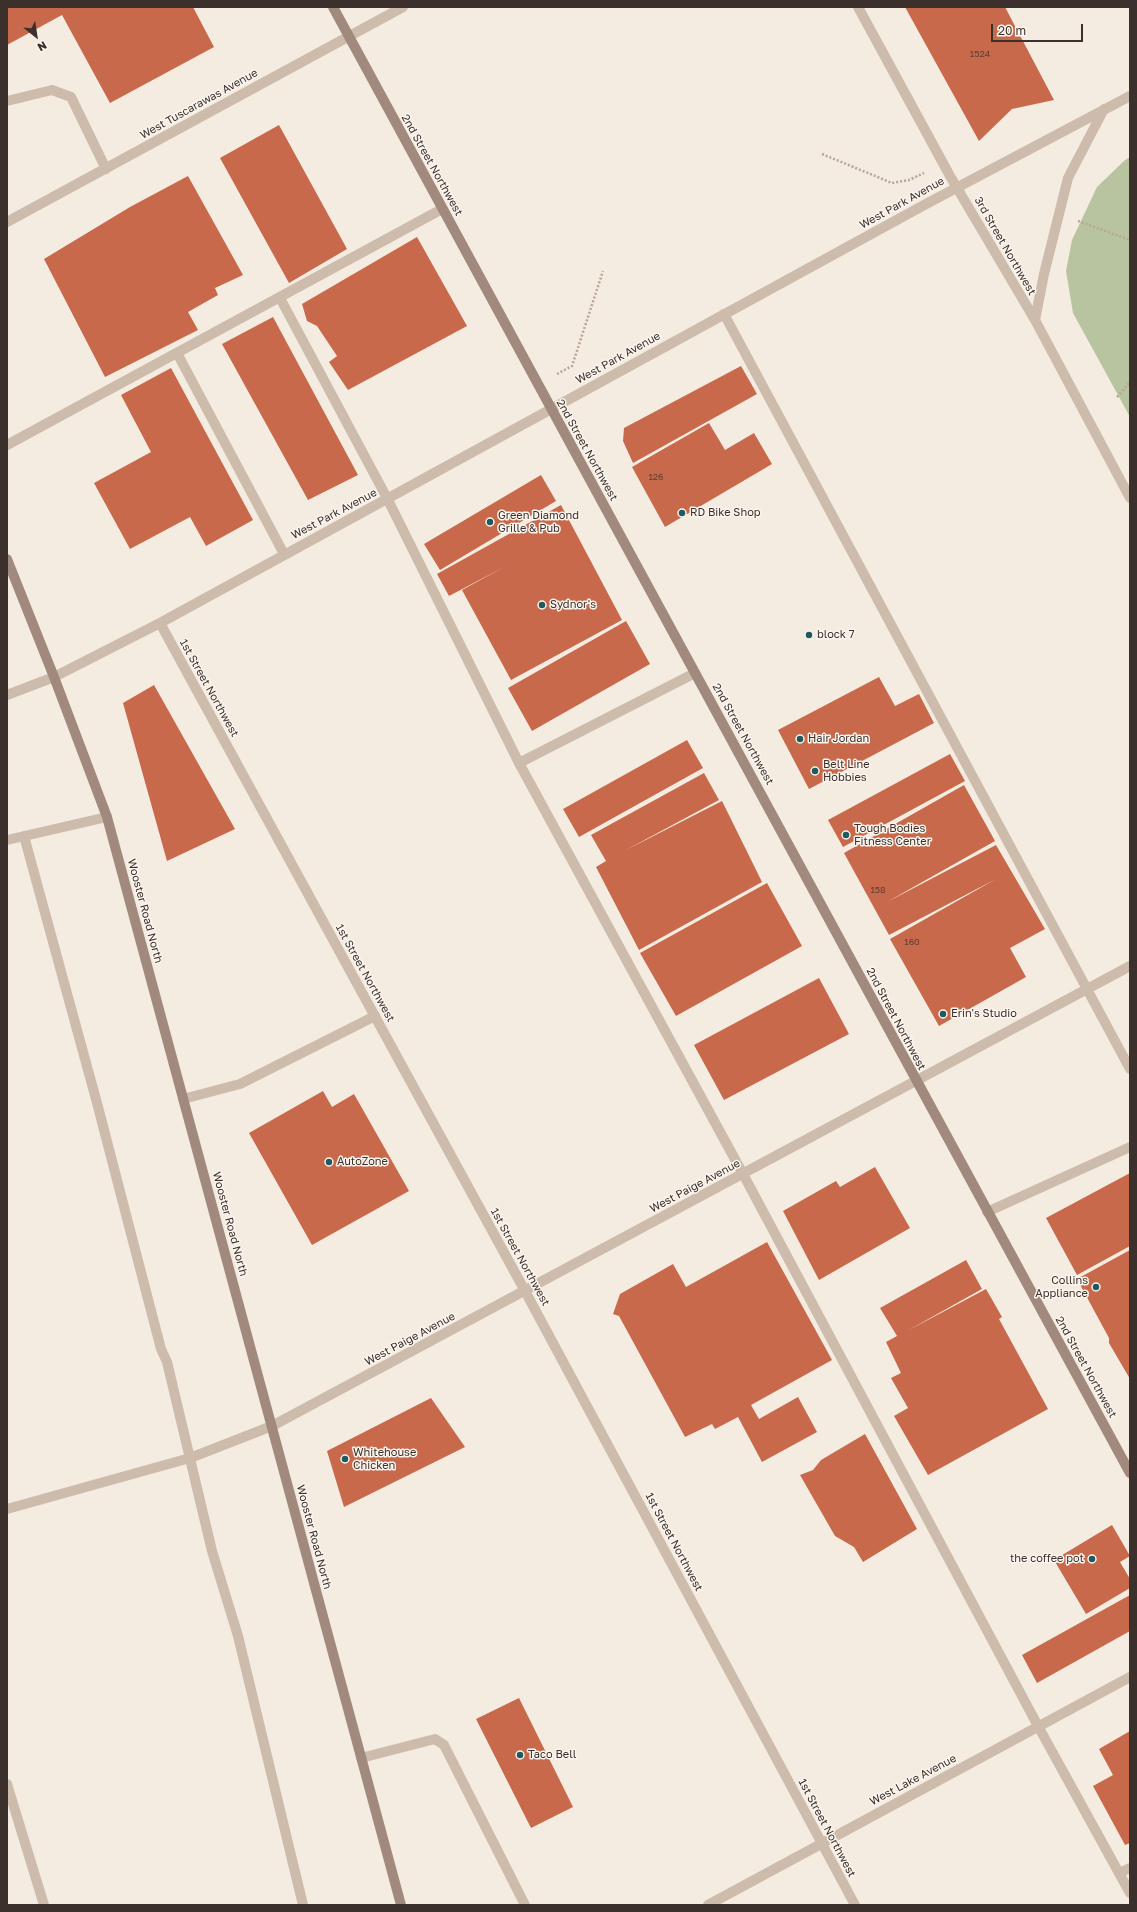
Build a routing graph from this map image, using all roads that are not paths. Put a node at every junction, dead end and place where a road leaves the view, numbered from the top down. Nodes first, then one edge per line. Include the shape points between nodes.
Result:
1 (333, 7) edge
2 (403, 7) edge
3 (858, 7) edge
4 (349, 37) junction
5 (1130, 96) edge
6 (7, 101) edge
7 (1104, 109) junction
8 (106, 169) junction
9 (956, 187) junction
10 (442, 209) junction
11 (7, 222) edge
12 (280, 298) junction
13 (724, 314) junction
14 (1035, 320) junction
15 (178, 353) junction
16 (550, 408) junction
17 (7, 445) edge
18 (387, 498) junction
19 (1130, 498) edge
20 (284, 554) junction
21 (7, 558) edge
22 (160, 623) junction
23 (695, 673) junction
24 (54, 677) junction
25 (7, 695) edge
26 (519, 763) junction
27 (107, 817) junction
28 (24, 836) junction
29 (7, 840) edge
30 (1130, 966) edge
31 (1087, 989) junction
32 (375, 1016) junction
33 (1130, 1069) edge
34 (916, 1082) junction
35 (183, 1099) junction
36 (1130, 1147) edge
37 (743, 1174) junction
38 (987, 1212) junction
39 (525, 1291) junction
40 (272, 1426) junction
41 (190, 1458) junction
42 (1130, 1473) edge
43 (7, 1509) edge
44 (1130, 1676) edge
45 (1038, 1726) junction
46 (361, 1758) junction
47 (7, 1784) edge
48 (822, 1843) junction
49 (1130, 1868) edge
50 (1119, 1873) junction
51 (1130, 1893) edge
52 (44, 1905) edge
53 (303, 1905) edge
54 (401, 1905) edge
55 (525, 1905) edge
56 (708, 1905) edge
57 (855, 1905) edge

1 - 4 street, 2nd Street Northwest
2 - 4 street, West Tuscarawas Avenue
3 - 9 street, 3rd Street Northwest
4 - 8 street, West Tuscarawas Avenue
4 - 10 street, 2nd Street Northwest
5 - 7 street, West Park Avenue
6 - 8 street via 52,90 71,97
7 - 9 street, West Park Avenue
7 - 14 street via 1068,178
8 - 11 street, West Tuscarawas Avenue
9 - 13 street, West Park Avenue
9 - 14 street, 3rd Street Northwest
10 - 12 street
10 - 16 street, 2nd Street Northwest
12 - 15 street
12 - 18 street
13 - 16 street, West Park Avenue
13 - 31 street
14 - 19 street, 3rd Street Northwest
15 - 17 street
15 - 20 street
16 - 18 street, West Park Avenue
16 - 23 street, 2nd Street Northwest
18 - 20 street, West Park Avenue
18 - 26 street
20 - 22 street, West Park Avenue
21 - 24 street, Wooster Road North
22 - 24 street, West Park Avenue
22 - 32 street, 1st Street Northwest
23 - 26 street
23 - 34 street, 2nd Street Northwest
24 - 25 street, West Park Avenue
24 - 27 street, Wooster Road North
26 - 37 street
27 - 28 street
27 - 35 street, Wooster Road North
28 - 29 street
28 - 41 street via 161,1349 167,1362
30 - 31 street, West Paige Avenue
31 - 33 street
31 - 34 street, West Paige Avenue
32 - 35 street via 240,1084
32 - 39 street, 1st Street Northwest
34 - 37 street, West Paige Avenue
34 - 38 street, 2nd Street Northwest
35 - 40 street, Wooster Road North
36 - 38 street
37 - 39 street, West Paige Avenue
37 - 45 street
38 - 42 street, 2nd Street Northwest
39 - 40 street, West Paige Avenue
39 - 48 street, 1st Street Northwest
40 - 41 street, West Paige Avenue
40 - 46 street, Wooster Road North
41 - 43 street, West Paige Avenue
41 - 53 street via 212,1551 238,1636
44 - 45 street, West Lake Avenue
45 - 48 street, West Lake Avenue
45 - 50 street
46 - 54 street, Wooster Road North
46 - 55 street via 435,1739 444,1745
47 - 52 street
48 - 56 street, West Lake Avenue
48 - 57 street, 1st Street Northwest
49 - 50 street
50 - 51 street

